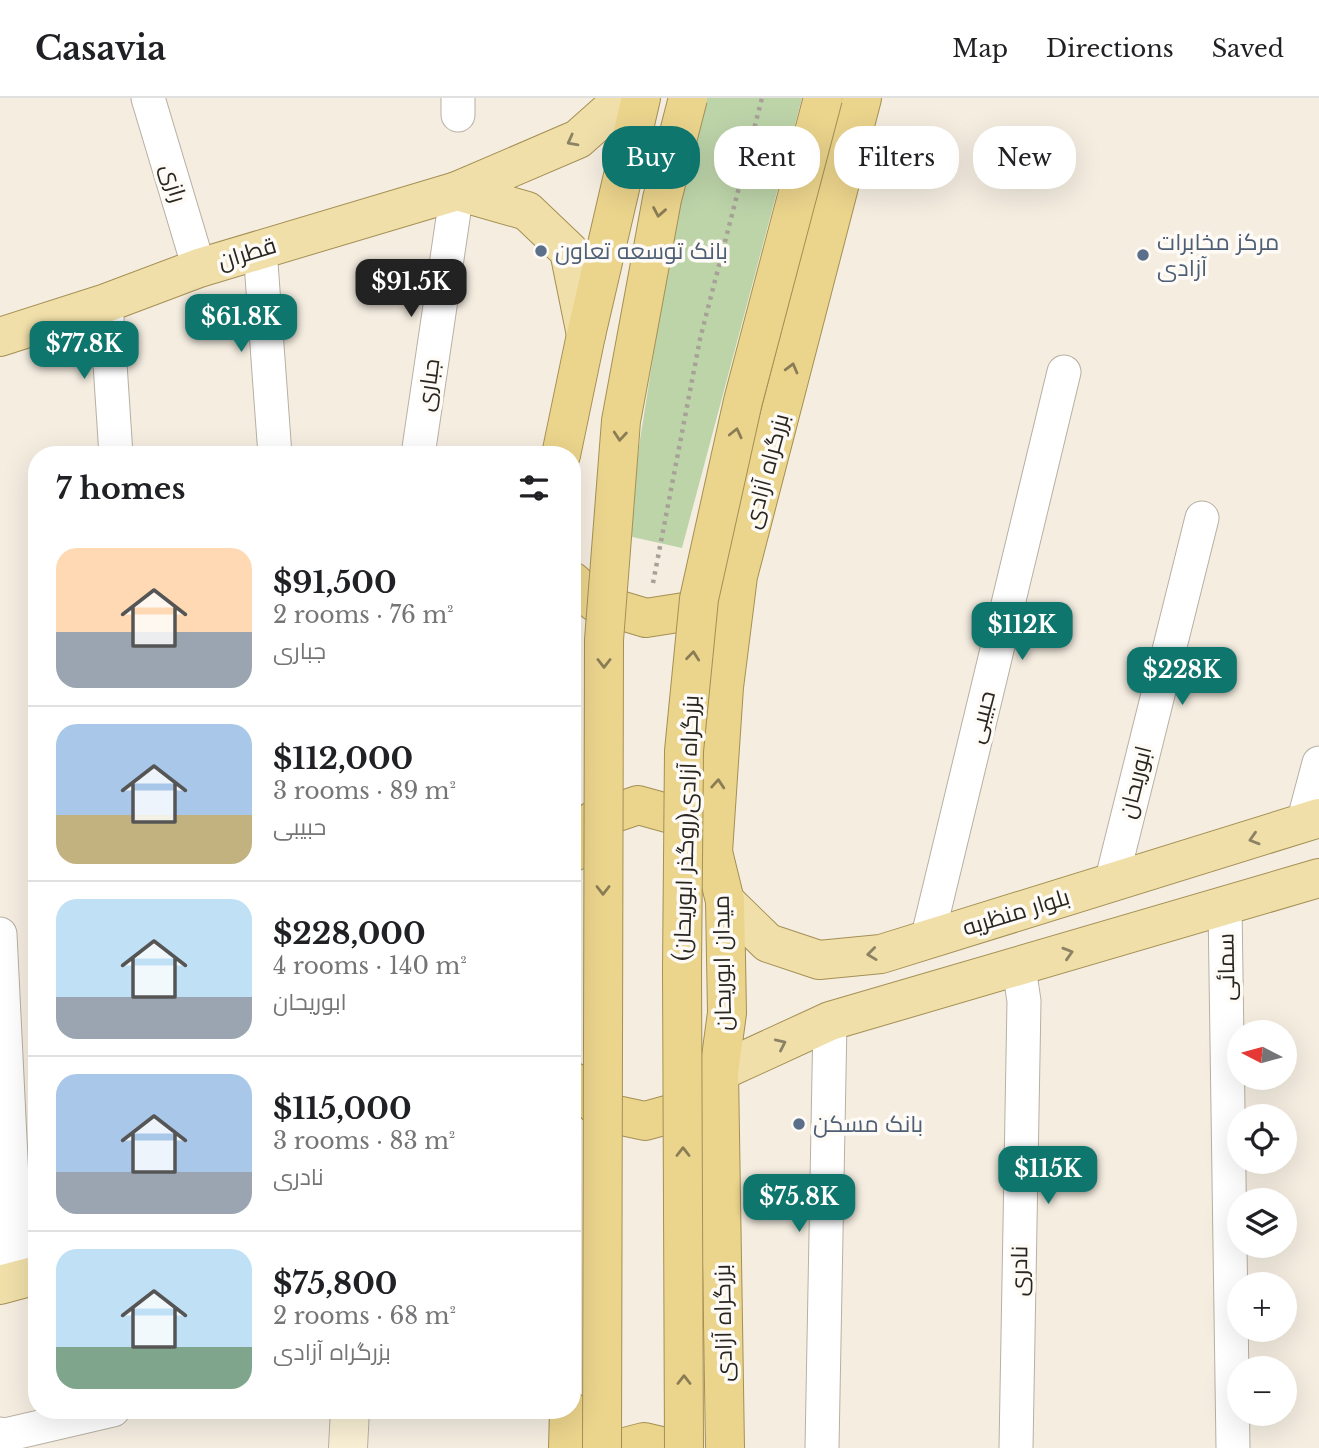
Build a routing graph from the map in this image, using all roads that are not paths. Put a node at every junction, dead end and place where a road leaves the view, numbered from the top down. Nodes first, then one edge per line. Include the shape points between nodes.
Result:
1 (148, 98) edge
2 (624, 98) edge
3 (641, 98) edge
4 (688, 98) edge
5 (823, 98) edge
6 (862, 98) edge
7 (457, 191) junction
8 (260, 249) junction
9 (199, 268) junction
10 (106, 303) junction
11 (586, 335) junction
12 (0, 337) edge
13 (1064, 372) dead end
14 (115, 446) edge
15 (274, 446) edge
16 (419, 446) edge
17 (563, 446) edge
18 (1202, 518) dead end
19 (738, 576) junction
20 (581, 589) edge
21 (1319, 763) edge
22 (1311, 821) edge
23 (581, 840) edge
24 (713, 852) junction
25 (1319, 878) edge
26 (1111, 883) junction
27 (725, 901) junction
28 (1225, 906) junction
29 (0, 934) edge
30 (927, 940) junction
31 (1019, 968) junction
32 (830, 1021) junction
33 (719, 1072) junction
34 (581, 1090) edge
35 (18, 1280) edge
36 (72, 1419) edge
37 (350, 1419) edge
38 (569, 1419) edge
39 (0, 1435) edge
40 (1, 1448) edge
41 (348, 1448) edge
42 (568, 1448) edge
43 (602, 1448) edge
44 (621, 1448) edge
45 (670, 1448) edge
46 (684, 1448) edge
47 (724, 1448) edge
48 (822, 1448) edge
49 (1016, 1448) edge
50 (1233, 1448) edge

1 - 9 street, رازی
2 -> 7 main road, قطران via 578,139
3 - 11 highway
4 -> 43 highway, bridge via 662,200 621,421 604,640
46 -> 5 highway, بزرگراه آزادی(روگذر ابوریحان), bridge via 684,751 699,599 743,401
19 -> 6 highway, بزرگراه آزادی
7 - 8 main road, قطران
7 - 11 main road via 527,211 569,251
7 - 16 street, جباری
8 - 9 main road, قطران
8 - 15 street
9 - 10 main road, قطران
10 - 12 main road, قطران
10 - 14 street
11 - 17 highway
13 - 30 street, حبیبی
18 - 26 street, ابوریحان
19 - 20 highway via 696,610 646,618 596,603
24 -> 19 highway, بزرگراه آزادی via 724,687
21 - 22 street
22 -> 26 main road, بلوار منظریه
23 - 24 highway via 594,820 638,805 678,816
24 - 27 highway, میدان ابوریحان
25 - 28 main road
26 - 30 main road, بلوار منظریه
30 -> 27 main road, بلوار منظریه via 881,954 819,960 768,943
27 - 33 highway, میدان ابوریحان via 727,1013
31 -> 28 main road
28 - 50 street, سمائی
29 - 35 street
31 - 32 main road
31 - 49 street, نادری via 1024,1001
33 -> 32 main road
32 - 48 street
33 - 34 highway, میدان ابوریحان via 692,1108 645,1121 603,1112
33 - 47 highway, بزرگراه آزادی
36 - 39 street
37 - 41 main road
38 - 42 highway
39 - 40 street
44 - 45 highway via 644,1442

